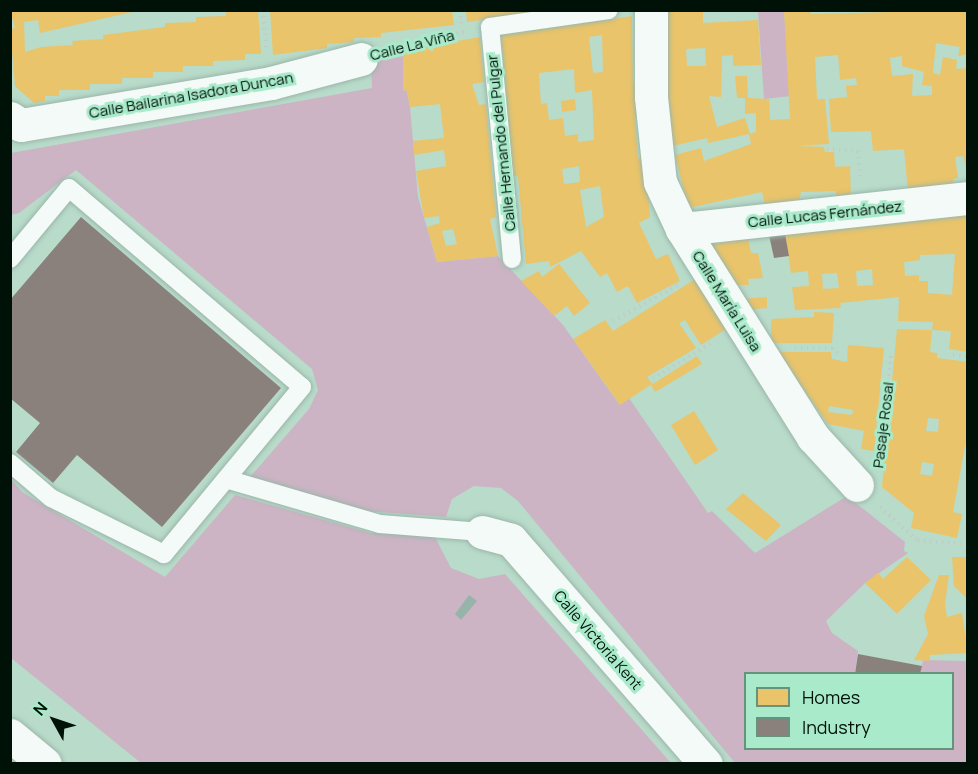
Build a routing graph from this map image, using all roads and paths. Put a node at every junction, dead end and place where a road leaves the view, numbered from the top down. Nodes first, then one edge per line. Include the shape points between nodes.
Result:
1 (263, 10) edge
2 (460, 10) edge
3 (609, 10) edge
4 (651, 10) edge
5 (490, 27) junction
6 (463, 32) junction
7 (268, 59) dead end
8 (361, 59) joint
9 (16, 122) edge
10 (826, 149) dead end
11 (858, 151) dead end
12 (968, 198) edge
13 (682, 229) junction
14 (10, 259) edge
15 (512, 259) dead end
16 (708, 268) junction
17 (613, 321) dead end
18 (740, 324) junction
19 (891, 352) dead end
20 (953, 355) dead end
21 (968, 357) edge
22 (653, 379) dead end
23 (10, 463) edge
24 (226, 479) junction
25 (862, 491) junction
26 (482, 532) joint
27 (968, 544) edge
28 (10, 735) edge
29 (45, 764) edge
30 (706, 764) edge

1 - 7 path
2 - 6 path, Calle La Viña
3 - 5 lane
4 - 13 main road, Calle María Luisa via 651,97 660,182
5 - 6 path, Calle La Viña
5 - 15 lane, Calle Hernando del Pulgar
6 - 8 path, Calle La Viña via 371,52
8 - 9 main road, Calle Bailarina Isadora Duncan via 271,83
10 - 11 path
12 - 13 main road, Calle Lucas Fernández
13 - 16 main road, Calle María Luisa
14 - 24 lane via 69,189 302,387
16 - 17 path
16 - 18 main road, Calle María Luisa
18 - 22 path
18 - 25 main road, Calle María Luisa via 813,437
19 - 25 path, Pasaje Rosal via 877,477
20 - 21 path
23 - 24 lane via 51,498 164,554
24 - 26 lane via 380,524
25 - 27 path via 918,541
26 - 30 main road, Calle Victoria Kent via 510,540
28 - 29 main road

